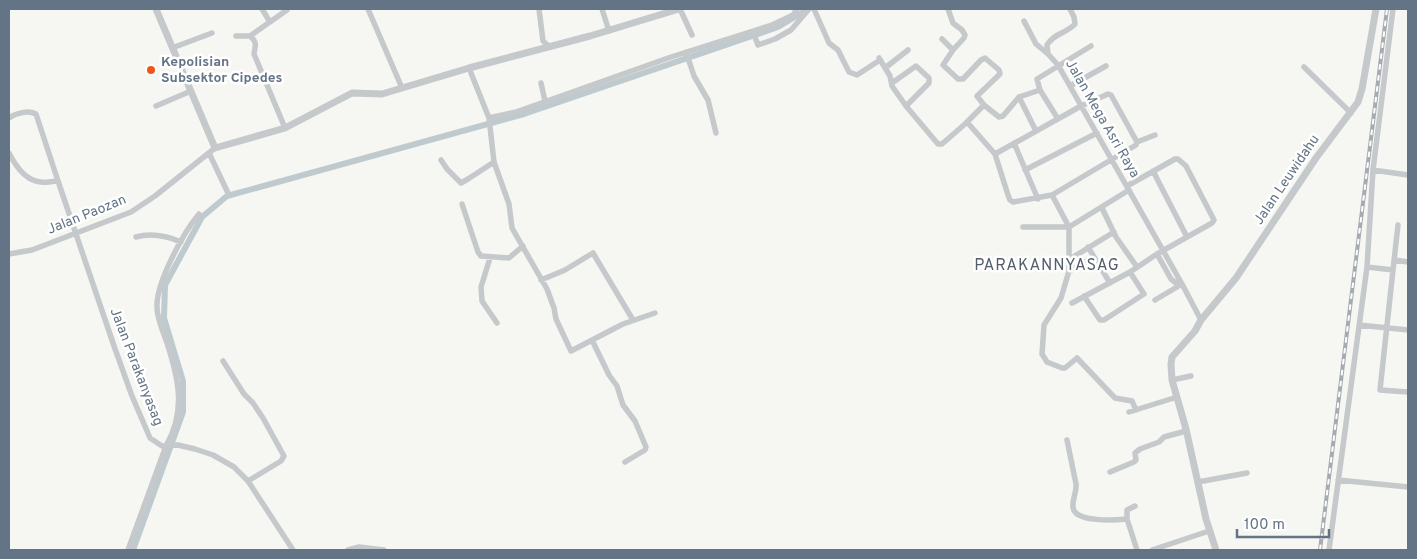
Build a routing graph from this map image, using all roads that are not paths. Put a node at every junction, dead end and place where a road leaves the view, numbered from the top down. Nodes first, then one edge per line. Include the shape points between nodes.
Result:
1 (156, 9) edge
2 (262, 9) edge
3 (368, 9) edge
4 (539, 9) edge
5 (602, 9) edge
6 (679, 9) edge
7 (797, 9) edge
8 (809, 9) edge
9 (814, 9) edge
10 (948, 9) edge
11 (1070, 9) edge
12 (1376, 9) edge
13 (1393, 9) edge
14 (287, 10) dead end
15 (1024, 21) dead end
16 (270, 22) junction
17 (609, 30) junction
18 (212, 33) dead end
19 (753, 33) junction
20 (692, 35) dead end
21 (236, 36) dead end
22 (250, 36) junction
23 (942, 38) dead end
24 (1091, 46) dead end
25 (550, 47) junction
26 (172, 48) junction
27 (908, 50) dead end
28 (953, 50) junction
29 (687, 54) junction
30 (1048, 54) junction
31 (1058, 65) junction
32 (1106, 66) dead end
33 (1304, 67) dead end
34 (469, 68) junction
35 (885, 68) junction
36 (541, 83) dead end
37 (892, 83) junction
38 (1070, 86) junction
39 (402, 88) junction
40 (1040, 90) junction
41 (191, 91) junction
42 (1019, 97) junction
43 (546, 101) junction
44 (984, 104) junction
45 (156, 106) dead end
46 (906, 106) junction
47 (1081, 106) junction
48 (1351, 113) junction
49 (9, 118) edge
50 (1058, 120) junction
51 (489, 121) junction
52 (967, 122) junction
53 (285, 128) junction
54 (1036, 131) junction
55 (716, 133) dead end
56 (1097, 133) junction
57 (1155, 135) dead end
58 (1137, 142) junction
59 (1014, 143) junction
60 (215, 148) junction
61 (9, 153) edge
62 (209, 153) junction
63 (995, 154) junction
64 (441, 160) dead end
65 (1111, 160) junction
66 (494, 162) junction
67 (1026, 170) junction
68 (1373, 170) junction
69 (1153, 172) junction
70 (1408, 175) edge
71 (58, 181) junction
72 (1128, 188) junction
73 (228, 193) dead end
74 (1052, 194) junction
75 (1038, 199) junction
76 (462, 204) dead end
77 (1102, 208) junction
78 (199, 214) dead end
79 (1398, 225) dead end
80 (1023, 227) dead end
81 (1069, 227) junction
82 (1114, 232) junction
83 (77, 234) junction
84 (136, 237) dead end
85 (1187, 237) junction
86 (181, 242) junction
87 (523, 246) junction
88 (1088, 247) junction
89 (1160, 252) junction
90 (9, 254) edge
91 (1094, 257) junction
92 (490, 258) junction
93 (1070, 259) junction
94 (1395, 260) junction
95 (1408, 262) edge
96 (1137, 267) junction
97 (1367, 267) junction
98 (1393, 270) junction
99 (1069, 271) junction
100 (1130, 272) junction
101 (541, 280) junction
102 (1181, 282) junction
103 (1110, 283) junction
104 (1084, 296) junction
105 (1155, 300) dead end
106 (1072, 303) dead end
107 (655, 313) dead end
108 (633, 320) junction
109 (1201, 320) junction
110 (497, 323) dead end
111 (1359, 325) junction
112 (1387, 327) junction
113 (1408, 330) edge
114 (592, 340) junction
115 (223, 360) dead end
116 (1192, 376) dead end
117 (1172, 380) junction
118 (1408, 392) edge
119 (1178, 397) junction
120 (1136, 410) junction
121 (1129, 412) dead end
122 (1186, 430) junction
123 (1066, 440) dead end
124 (168, 446) junction
125 (625, 462) dead end
126 (1110, 472) dead end
127 (1247, 473) dead end
128 (1338, 480) junction
129 (248, 482) junction
130 (1198, 482) junction
131 (1408, 486) edge
132 (1135, 506) dead end
133 (1127, 519) junction
134 (1209, 532) junction
135 (128, 550) edge
136 (292, 550) edge
137 (348, 550) edge
138 (384, 550) edge
139 (1137, 550) edge
140 (1152, 550) edge
141 (1216, 550) edge
142 (1329, 550) edge

1 - 26 street
2 - 16 street
3 - 39 street
4 - 25 street via 543,41
5 - 17 street
6 - 17 street
6 - 20 street
7 - 19 street via 787,19
8 - 19 street via 791,30 775,39 758,45
9 - 35 street via 829,43 838,50 849,72 857,75 879,59
10 - 28 street via 953,23 965,35
11 - 30 street, Jalan Mega Asri Raya via 1075,24 1051,39 1047,45
12 - 48 street, Jalan Leuwidahu via 1362,89
13 - 68 street
14 - 16 street
15 - 30 street via 1036,44
16 - 22 street
17 - 25 street
18 - 26 street
19 - 29 street
21 - 22 street
22 - 53 street via 257,45 255,58
23 - 28 street
24 - 31 street
25 - 34 street
26 - 41 street
27 - 35 street
28 - 44 street via 943,65 959,79 963,79 985,58 1000,71 978,94
29 - 43 street
29 - 55 street via 694,76 708,100
30 - 31 street, Jalan Mega Asri Raya
31 - 38 street, Jalan Mega Asri Raya
31 - 40 street via 1038,78
32 - 38 street
33 - 48 street
34 - 39 street
34 - 51 street
35 - 37 street
36 - 43 street
37 - 46 street
37 - 46 street via 916,66 929,78 930,83
38 - 47 street, Jalan Mega Asri Raya
39 - 53 street via 382,94 352,93
40 - 42 street
40 - 50 street
41 - 45 street
41 - 60 street
42 - 44 street via 1001,117
42 - 54 street
43 - 51 street
44 - 52 street
46 - 52 street via 938,144
47 - 50 street
47 - 56 street, Jalan Mega Asri Raya
47 - 58 street via 1111,95
48 - 109 street, Jalan Leuwidahu via 1316,158 1236,278
49 - 71 street, Jalan Parakanyasag via 20,113 36,114
50 - 54 street
51 - 66 street
52 - 63 street
53 - 60 street
54 - 59 street
56 - 65 street, Jalan Mega Asri Raya
56 - 67 street
57 - 58 street
58 - 65 street
59 - 63 street
59 - 67 street
60 - 62 street, Jalan Paozan
61 - 71 street via 31,180 44,183
62 - 73 street
62 - 83 street, Jalan Paozan via 131,212
63 - 75 street via 1010,200
64 - 66 street via 461,182
65 - 72 street, Jalan Mega Asri Raya
65 - 74 street
66 - 87 street via 510,204 512,228
67 - 75 street
68 - 70 street
68 - 97 street
69 - 72 street
69 - 85 street
69 - 85 street via 1175,159 1182,162 1213,218 1212,223
71 - 83 street, Jalan Parakanyasag
72 - 77 street
72 - 89 street, Jalan Mega Asri Raya
74 - 75 street
74 - 81 street
76 - 92 street via 480,255
77 - 81 street
77 - 82 street
78 - 86 street
79 - 94 street
80 - 81 street
81 - 93 street
82 - 88 street
82 - 96 street
83 - 90 street, Jalan Paozan via 32,250
83 - 124 street, Jalan Parakanyasag via 142,422 152,440
84 - 86 street via 150,234
85 - 89 street
86 - 124 street via 157,298 179,398 177,424
87 - 92 street via 509,258
87 - 101 street
88 - 91 street
88 - 93 street
89 - 96 street
89 - 102 street, Jalan Mega Asri Raya
91 - 99 street
91 - 103 street
92 - 110 street via 481,284 482,297
93 - 99 street
94 - 95 street
94 - 98 street
96 - 100 street
97 - 98 street
97 - 111 street
98 - 112 street
99 - 120 street via 1061,298 1044,326 1042,354 1047,362 1062,368 1077,358 1115,398 1132,401
100 - 103 street
100 - 104 street via 1144,294 1104,320 1100,320
101 - 108 street via 593,254
101 - 114 street via 571,352
102 - 105 street
102 - 109 street, Jalan Mega Asri Raya
103 - 104 street
104 - 106 street
107 - 108 street
108 - 114 street
109 - 117 street, Jalan Leuwidahu via 1175,353 1171,364
111 - 112 street
111 - 128 street
112 - 113 street
112 - 118 street via 1380,390
114 - 125 street via 646,447
115 - 129 street via 264,418 284,456
116 - 117 street
117 - 119 street
119 - 120 street
119 - 122 street
120 - 121 street
122 - 126 street via 1140,449 1134,462
122 - 130 street
123 - 133 street via 1076,484 1075,511 1093,519
124 - 129 street via 178,444 226,461
124 - 135 street
127 - 130 street
128 - 131 street
128 - 142 street
129 - 136 street
130 - 134 street
132 - 133 street via 1127,510
133 - 139 street
134 - 140 street
134 - 141 street
137 - 138 street via 359,547

